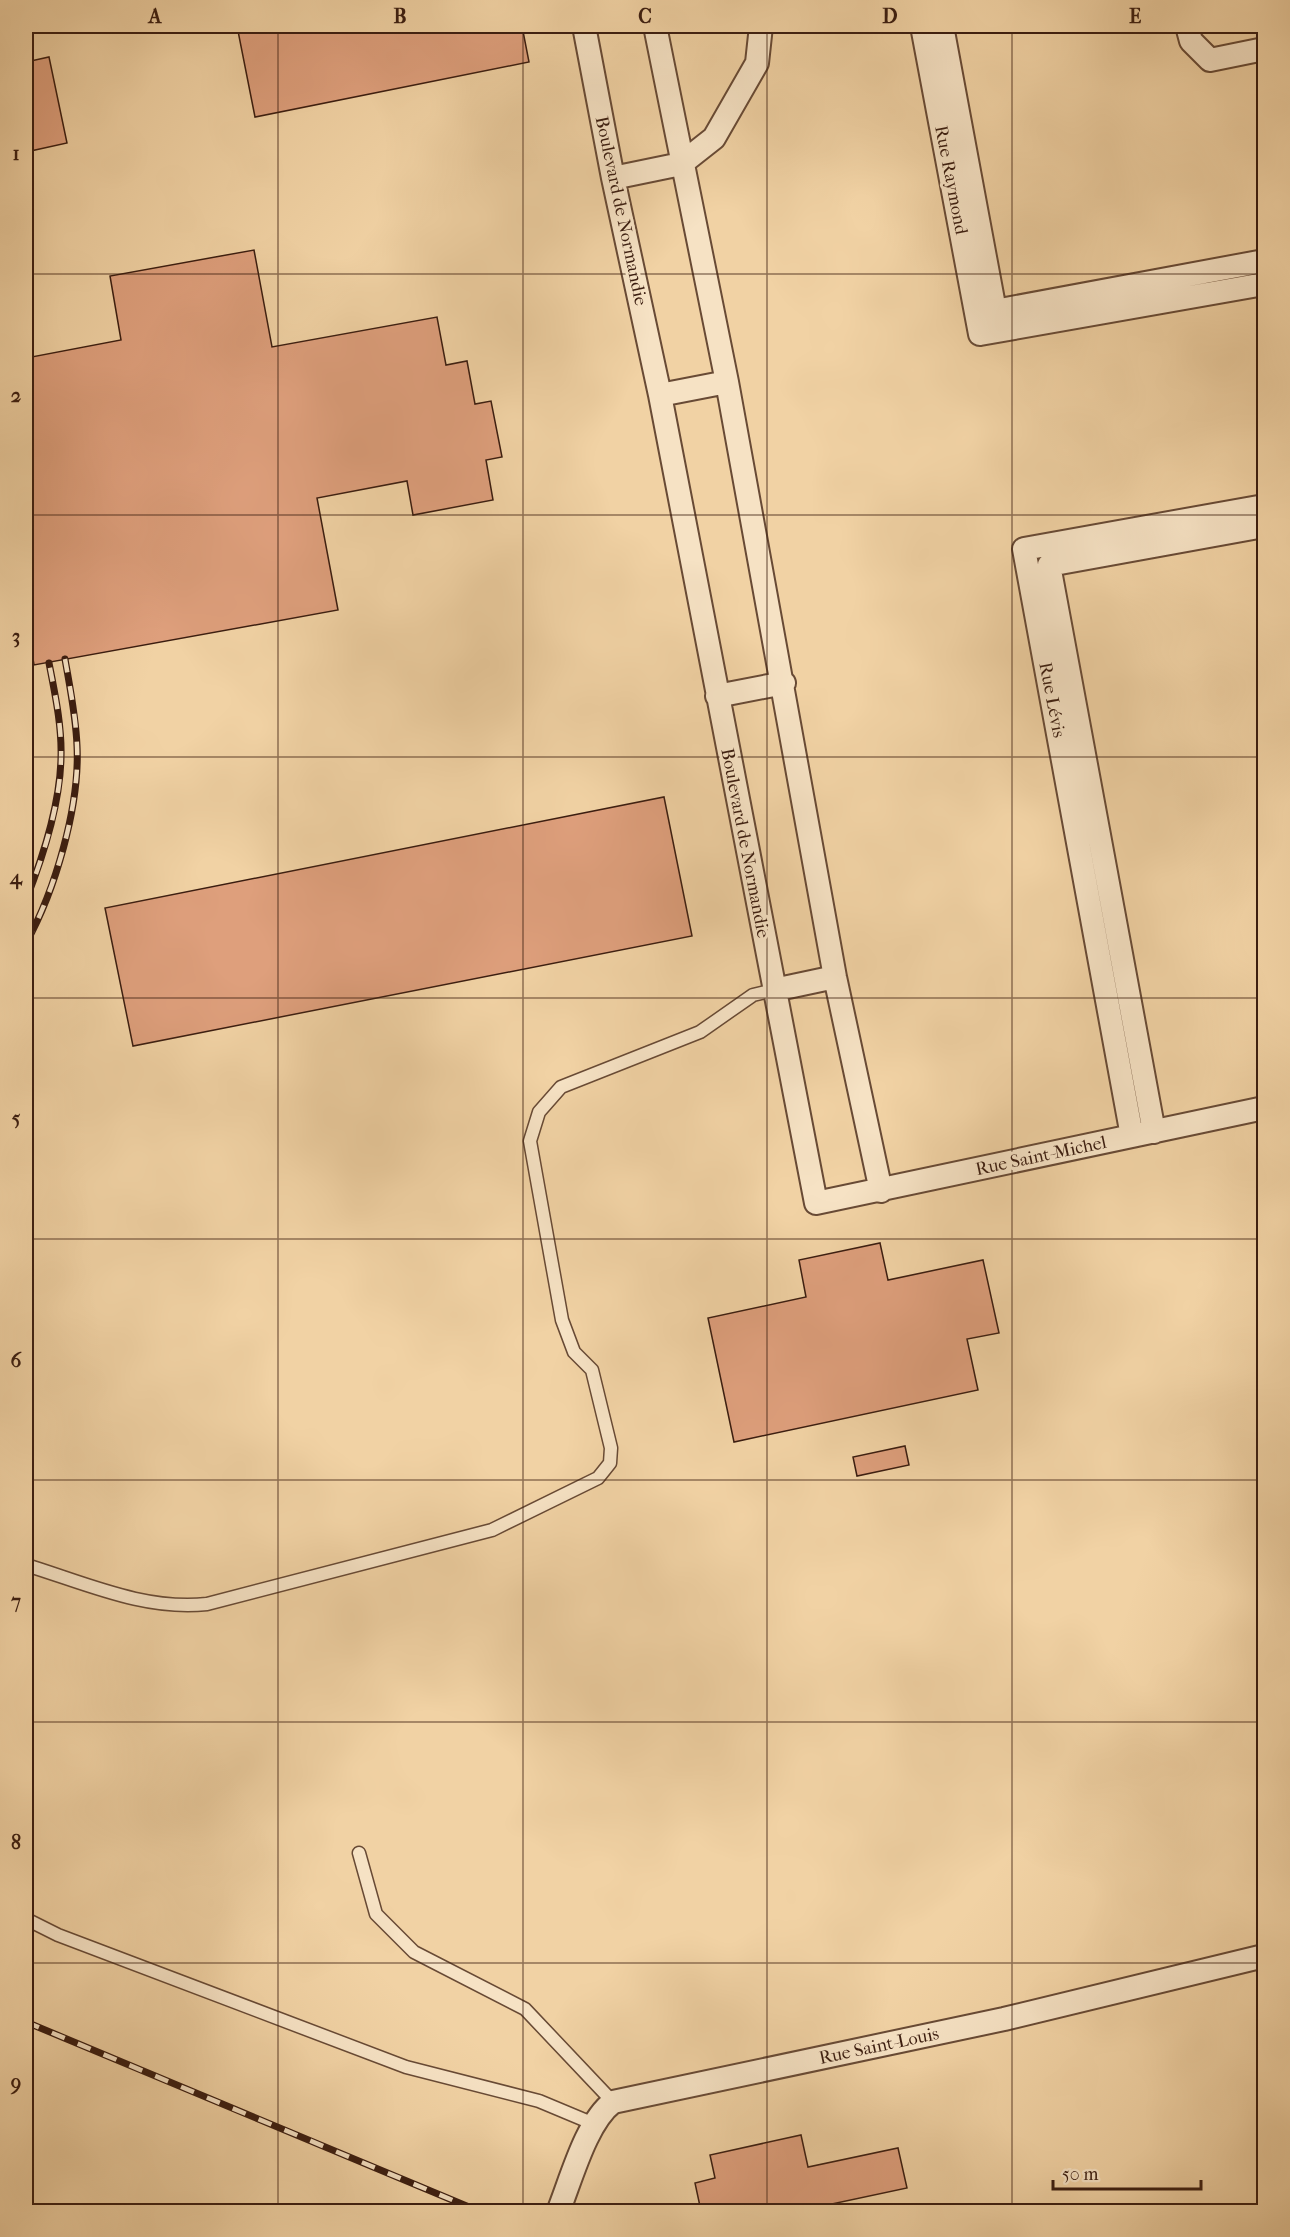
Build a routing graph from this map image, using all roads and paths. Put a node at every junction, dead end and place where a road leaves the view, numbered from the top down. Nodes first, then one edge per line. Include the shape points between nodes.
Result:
1 (584, 26) edge
2 (655, 26) edge
3 (761, 26) edge
4 (922, 26) edge
5 (942, 26) edge
6 (1195, 30) edge
7 (1264, 49) edge
8 (681, 164) junction
9 (613, 178) junction
10 (1264, 261) edge
11 (1226, 268) junction
12 (1264, 284) edge
13 (1230, 291) junction
14 (995, 311) junction
15 (980, 334) junction
16 (727, 382) junction
17 (660, 395) junction
18 (1264, 506) edge
19 (1264, 526) edge
20 (1024, 549) junction
21 (1049, 565) junction
22 (784, 683) junction
23 (717, 696) junction
24 (1090, 848) junction
25 (836, 977) junction
26 (774, 990) junction
27 (1264, 1108) edge
28 (1143, 1134) junction
29 (881, 1191) junction
30 (816, 1203) joint
31 (26, 1565) edge
32 (359, 1853) dead end
33 (26, 1919) edge
34 (1264, 1956) edge
35 (613, 2102) junction
36 (594, 2124) junction
37 (558, 2211) edge

1 - 9 street, Boulevard de Normandie
2 - 8 street
3 - 8 street via 757,63 733,108 714,138
4 - 15 street, Rue Raymond
5 - 14 street, Rue Raymond
6 - 7 street via 1210,60
8 - 9 street
8 - 16 street
9 - 17 street, Boulevard de Normandie
10 - 11 street
11 - 13 street
11 - 14 street
12 - 13 street
13 - 15 street
14 - 15 street
16 - 17 street
16 - 22 street
17 - 23 street, Boulevard de Normandie
18 - 20 street
19 - 21 street
20 - 21 street
20 - 24 street, Rue Lévis
21 - 24 street, Rue Lévis
22 - 23 street
22 - 25 street
23 - 26 street, Boulevard de Normandie
24 - 28 street, Rue Lévis
25 - 26 street
25 - 29 street
26 - 30 street, Boulevard de Normandie
26 - 31 lane via 753,995 700,1032 561,1087 539,1112 530,1141 562,1320 574,1352 592,1370 611,1448 610,1464 598,1478 492,1530 207,1604 153,1604
27 - 28 street, Rue Saint-Michel
28 - 29 street, Rue Saint-Michel
29 - 30 street, Rue Saint-Michel
32 - 35 lane via 376,1914 414,1952 525,2009
33 - 36 lane via 58,1935 406,2067 539,2101
34 - 35 street, Rue Saint-Louis via 1004,2019
35 - 36 street via 602,2110
36 - 37 street

